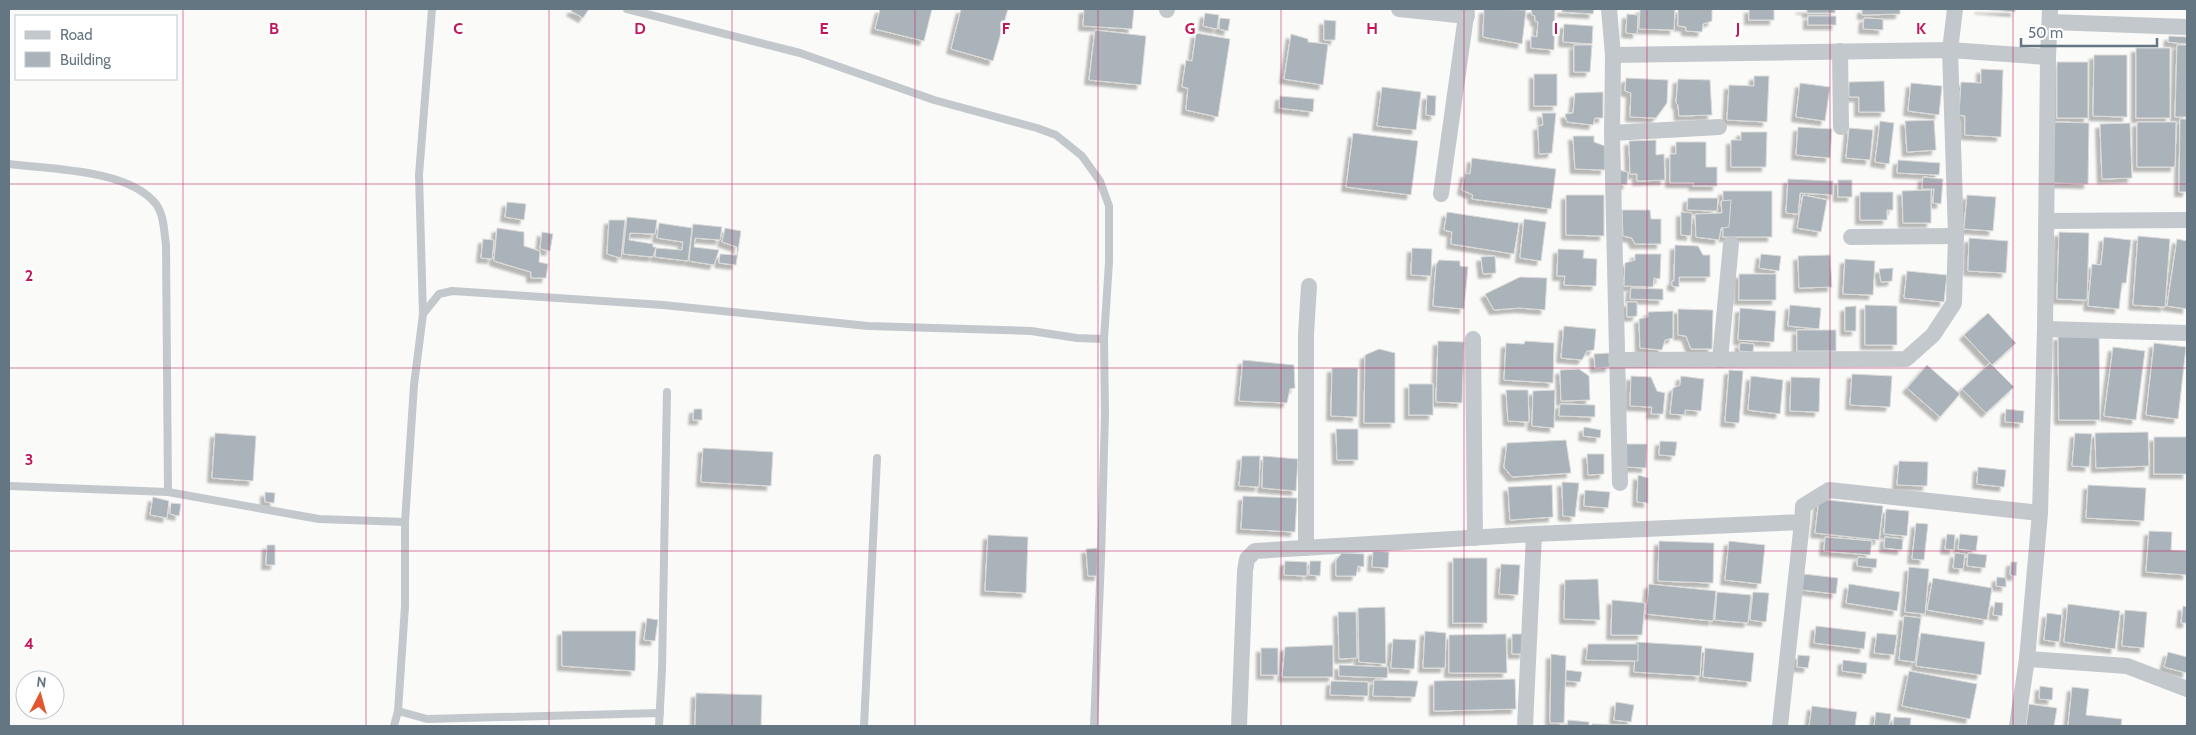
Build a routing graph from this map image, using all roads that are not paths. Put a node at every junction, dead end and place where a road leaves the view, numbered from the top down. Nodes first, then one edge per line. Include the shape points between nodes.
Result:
1 (432, 9) edge
2 (627, 9) edge
3 (1399, 9) edge
4 (1609, 9) edge
5 (1955, 9) edge
6 (1467, 12) edge
7 (2050, 16) edge
8 (2187, 27) edge
9 (1950, 50) junction
10 (1840, 51) junction
11 (1612, 55) junction
12 (2048, 57) junction
13 (1719, 127) dead end
14 (1841, 127) dead end
15 (1612, 133) junction
16 (9, 164) edge
17 (1441, 194) dead end
18 (2187, 220) edge
19 (2047, 221) junction
20 (1956, 236) junction
21 (1851, 237) dead end
22 (1731, 244) dead end
23 (1309, 286) dead end
24 (424, 314) junction
25 (2045, 329) junction
26 (2187, 333) edge
27 (1473, 339) dead end
28 (1104, 340) junction
29 (1616, 360) junction
30 (1720, 360) junction
31 (667, 392) dead end
32 (877, 458) dead end
33 (1620, 483) dead end
34 (9, 486) edge
35 (168, 492) junction
36 (2040, 513) junction
37 (405, 522) junction
38 (1802, 522) junction
39 (1534, 534) junction
40 (1475, 538) junction
41 (1306, 548) junction
42 (2027, 659) junction
43 (2187, 689) edge
44 (398, 711) junction
45 (660, 713) junction
46 (394, 726) edge
47 (659, 726) edge
48 (864, 726) edge
49 (1094, 726) edge
50 (1239, 726) edge
51 (1525, 726) edge
52 (1780, 726) edge
53 (2017, 726) edge

1 - 24 lane via 419,175
2 - 28 lane via 800,53 934,100 1056,135 1082,156 1100,181 1109,206
3 - 6 street
4 - 11 street
5 - 9 street
6 - 17 street
7 - 8 street
7 - 12 street
9 - 10 street
9 - 12 street
9 - 20 street
10 - 11 street
10 - 14 street
11 - 15 street
12 - 19 street
13 - 15 street
15 - 29 street
16 - 35 lane via 122,180 156,204 163,219 166,245
18 - 19 street
19 - 25 street
20 - 21 street
20 - 30 street via 1954,303 1933,335 1906,359
22 - 30 street
23 - 41 street
24 - 28 lane via 439,294 452,291 664,305 868,326 1031,332
24 - 37 lane via 414,385
25 - 26 street
25 - 36 street
27 - 40 street
28 - 49 lane via 1102,549
29 - 30 street
29 - 33 street
31 - 45 lane
32 - 48 lane
34 - 35 lane
35 - 37 lane via 319,519
36 - 38 street via 1829,490 1803,506
36 - 42 street
37 - 44 lane via 405,606
38 - 39 street
38 - 52 street
39 - 40 street
39 - 51 street
40 - 41 street
41 - 50 street via 1255,551 1246,559
42 - 43 street via 2127,666
42 - 53 street
44 - 45 lane via 427,719
44 - 46 lane
45 - 47 lane

